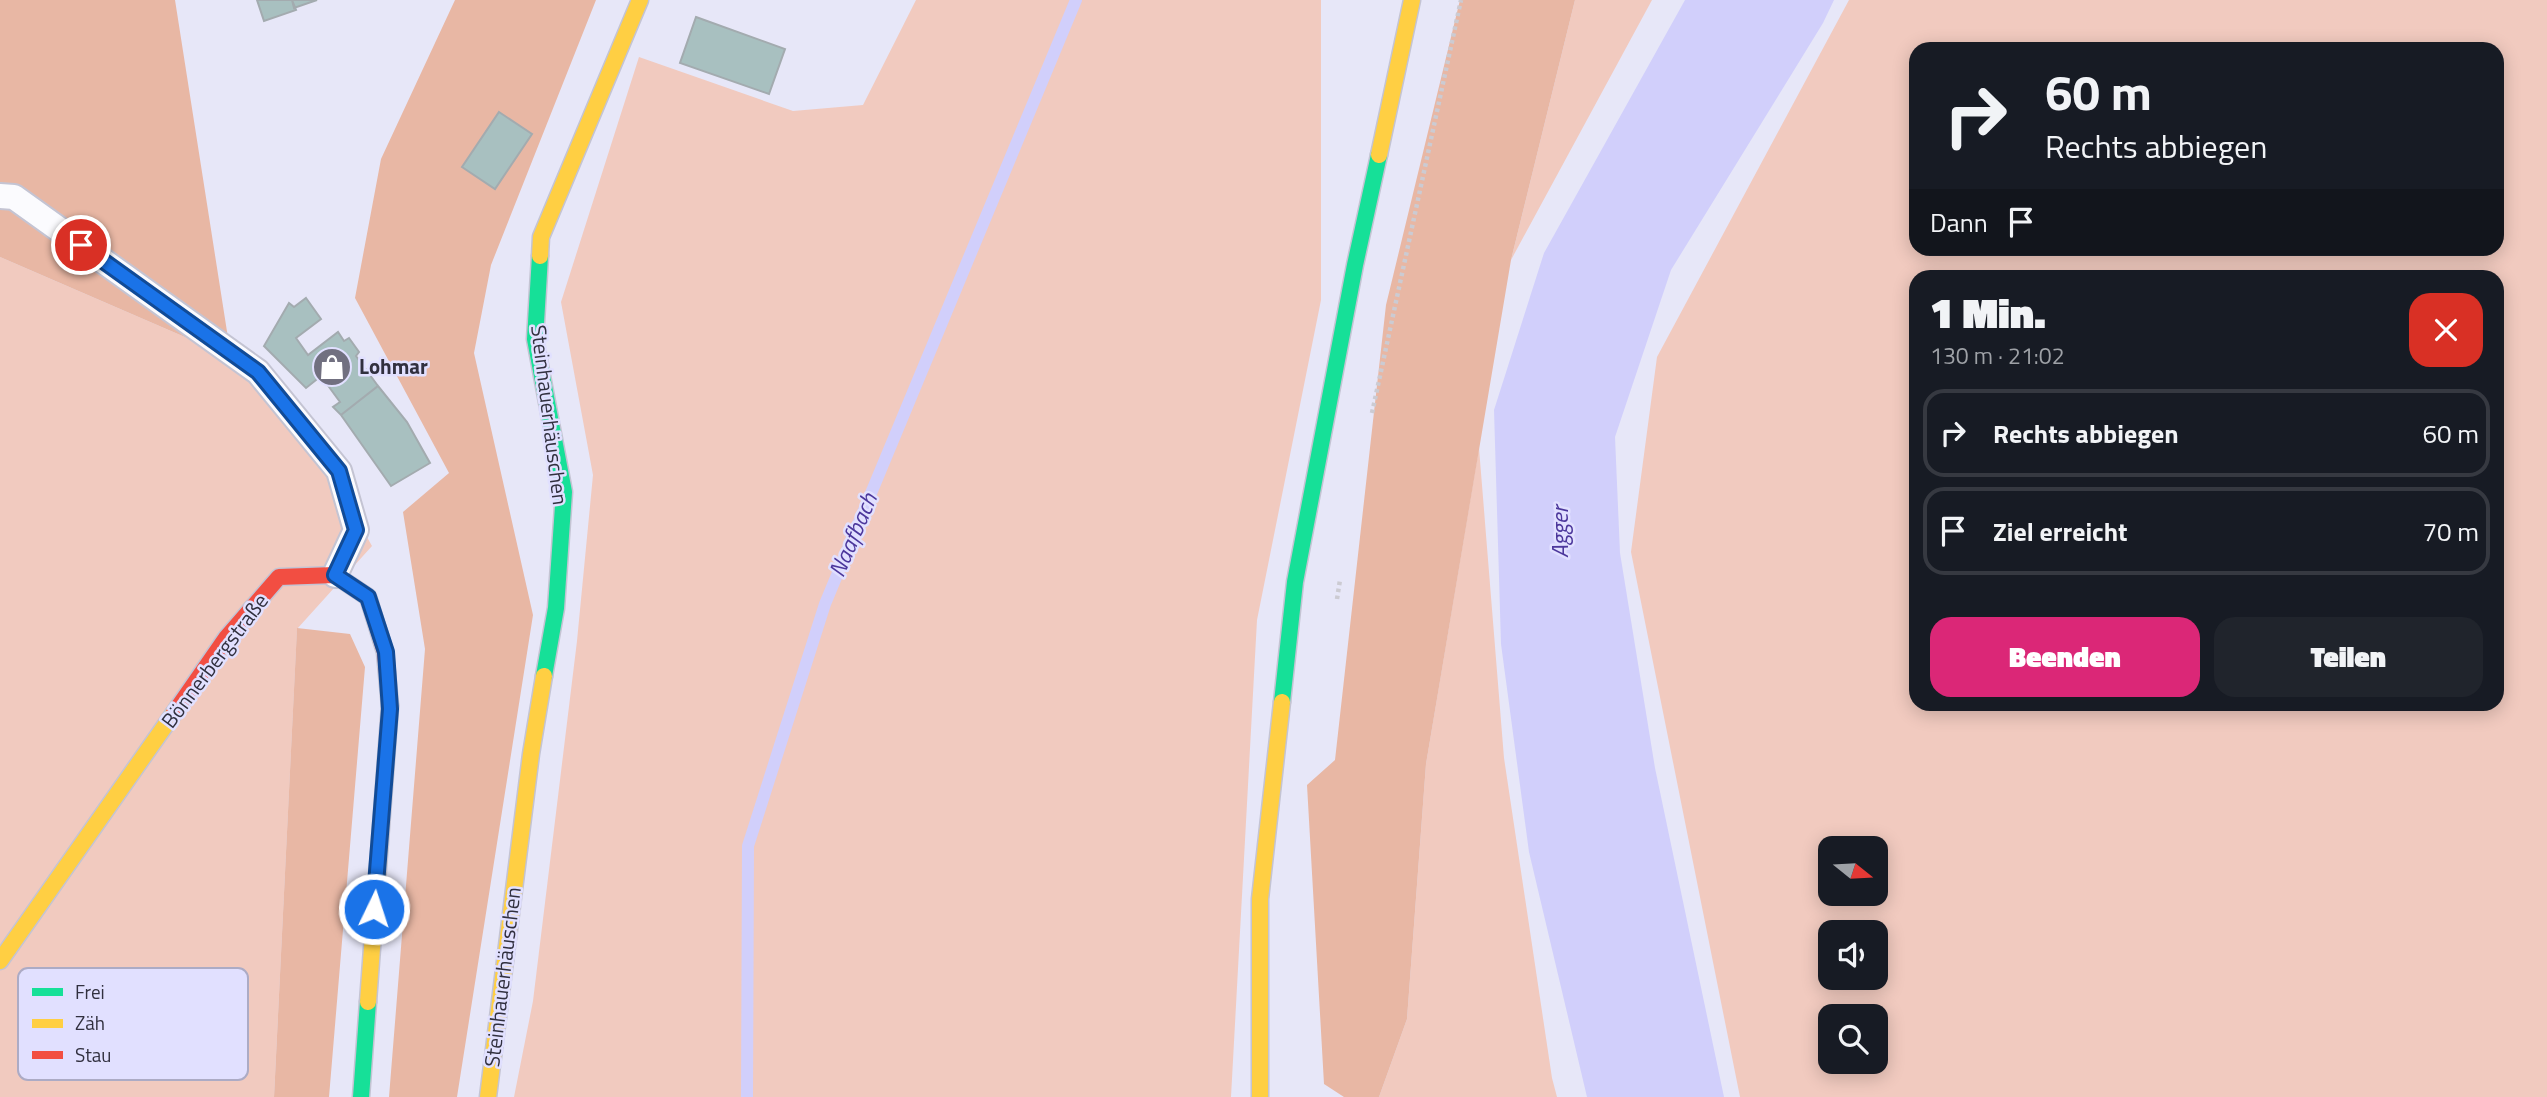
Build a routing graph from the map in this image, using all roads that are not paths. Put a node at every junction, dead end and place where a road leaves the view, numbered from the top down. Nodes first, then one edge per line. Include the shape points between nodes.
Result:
1 (640, 0) edge
2 (1412, 0) edge
3 (0, 196) edge
4 (335, 575) junction
5 (0, 961) edge
6 (361, 1097) edge
7 (488, 1097) edge
8 (1260, 1097) edge

1 - 7 street, Steinhauerhäuschen via 541,237 535,339 564,492 556,608 531,754
2 - 8 street via 1355,265 1295,582 1260,899
3 - 4 lane via 14,197 258,372 339,471 356,530
4 - 5 street, Bönnerbergstraße via 279,577 226,638
4 - 6 street via 368,597 386,652 390,709

